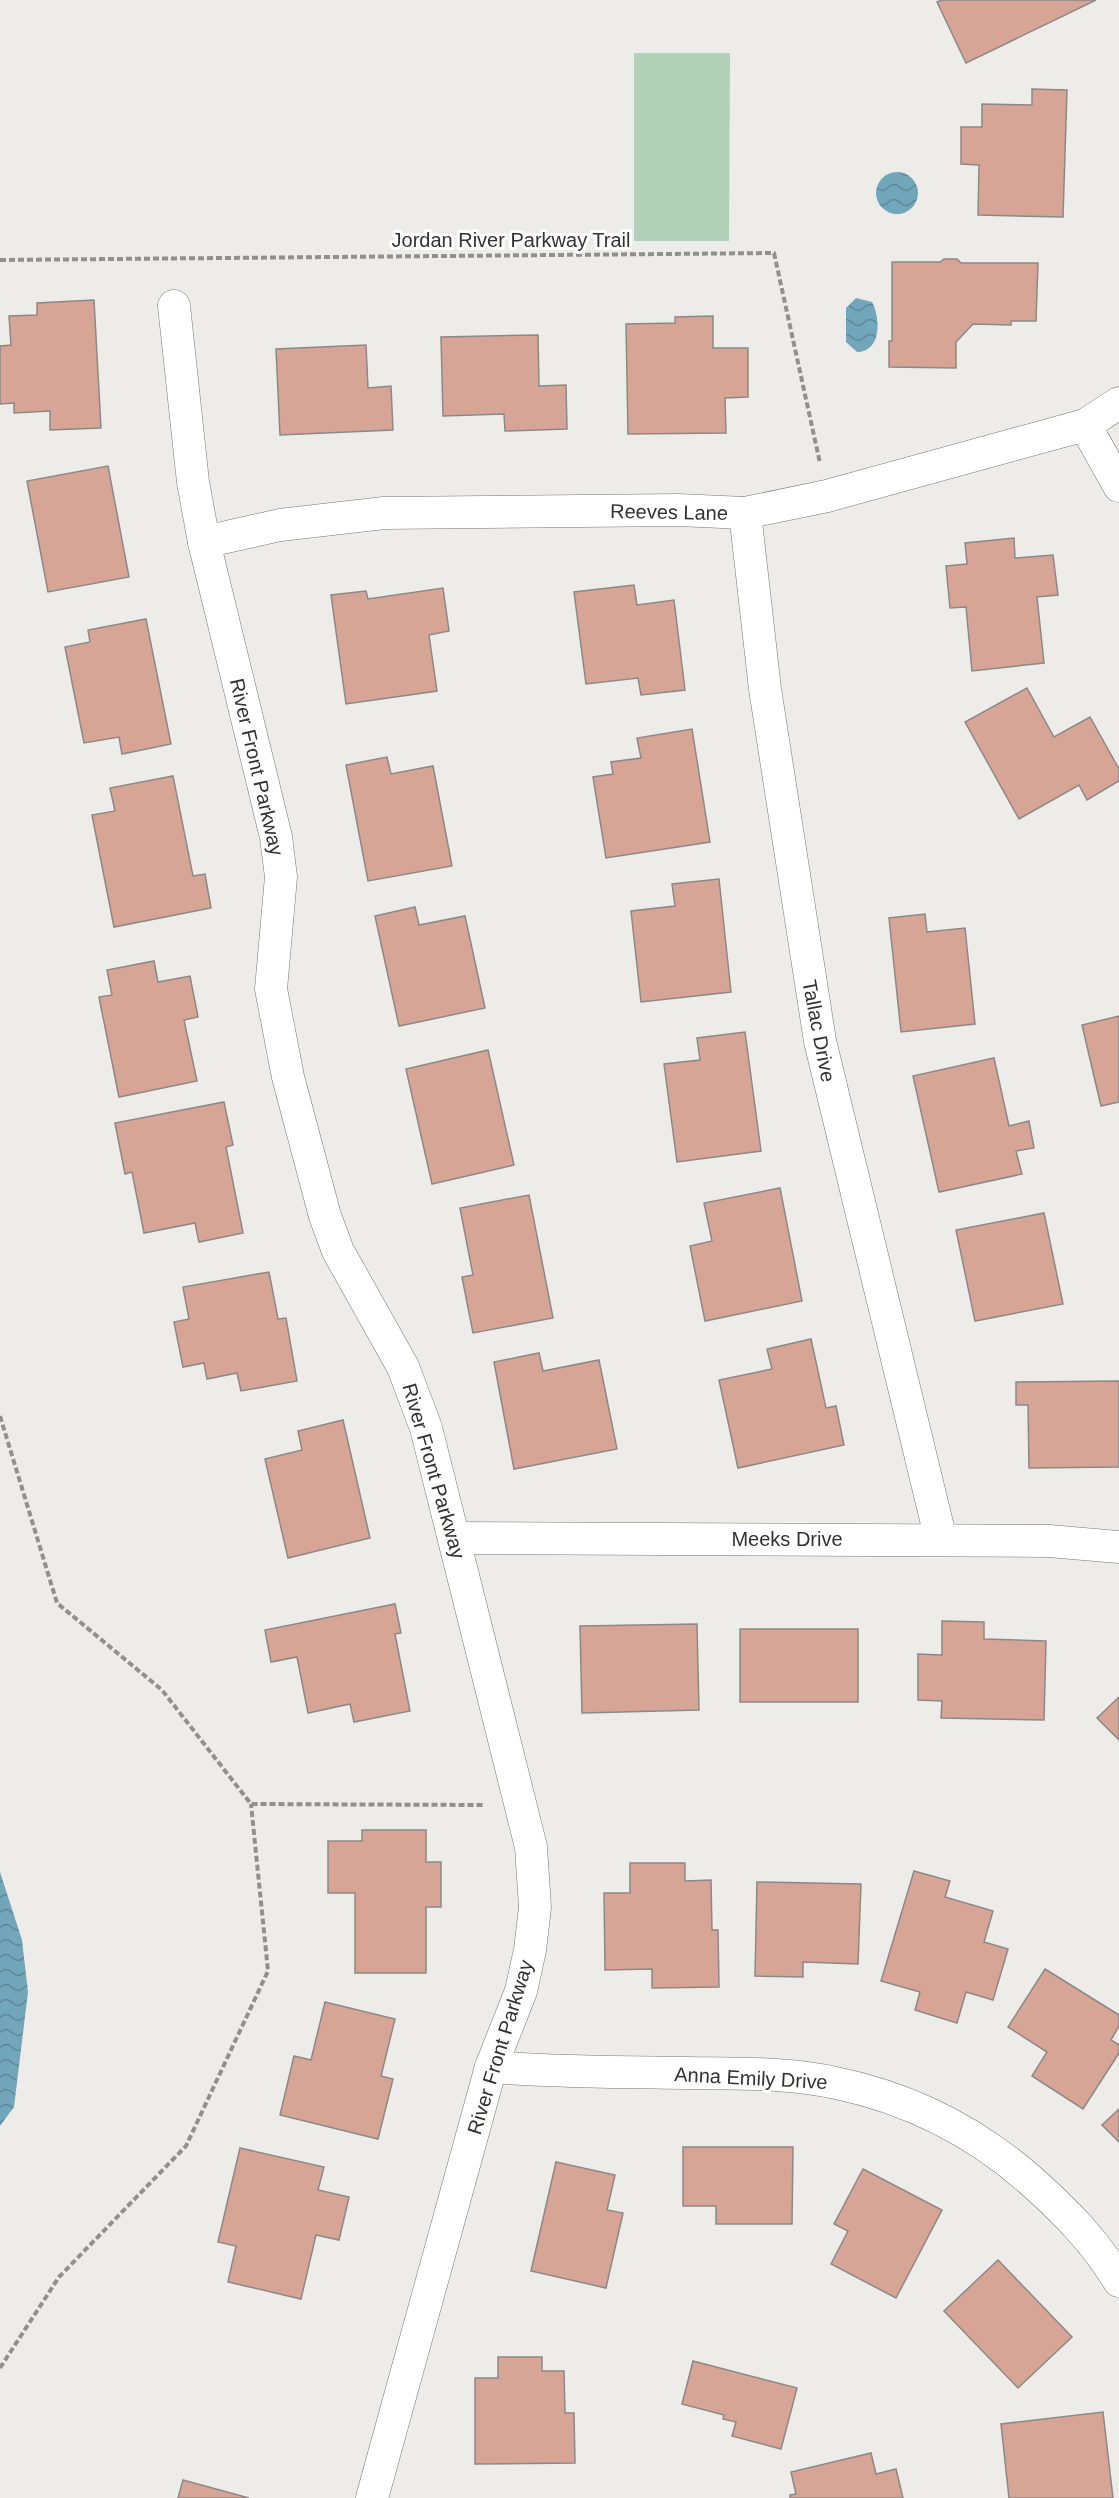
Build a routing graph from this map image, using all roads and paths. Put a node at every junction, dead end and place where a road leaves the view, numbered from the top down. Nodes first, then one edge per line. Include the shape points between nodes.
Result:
1 (0, 260) edge
2 (174, 306) dead end
3 (1119, 403) edge
4 (1084, 425) junction
5 (1119, 486) edge
6 (827, 496) junction
7 (745, 513) junction
8 (204, 542) junction
9 (0, 1416) edge
10 (454, 1538) junction
11 (941, 1540) junction
12 (1119, 1547) edge
13 (519, 1799) junction
14 (251, 1804) junction
15 (491, 2067) junction
16 (1119, 2281) edge
17 (0, 2368) edge
18 (372, 2498) edge

1 - 6 path, Jordan River Parkway Trail via 774,253
2 - 8 street, River Front Parkway via 193,482
3 - 4 street, Reeves Lane
4 - 5 street
4 - 6 street, Reeves Lane
6 - 7 street, Reeves Lane
7 - 8 street, Reeves Lane via 384,513 280,525
7 - 11 street, Tallac Drive via 765,689 820,1041
8 - 10 street, River Front Parkway via 276,837 281,877 272,989 288,1077 325,1216 338,1251 404,1367 426,1428
9 - 14 path via 57,1603 162,1690
10 - 11 street, Meeks Drive
10 - 13 street, River Front Parkway
11 - 12 street, Meeks Drive via 1050,1541
13 - 14 path via 473,1807
13 - 15 street, River Front Parkway via 534,1877 530,1950 521,1991
14 - 17 path via 268,1971 186,2146 59,2277
15 - 16 street, Anna Emily Drive via 556,2072 792,2076 876,2093 917,2108 992,2148 1061,2207 1092,2241
15 - 18 street, River Front Parkway

